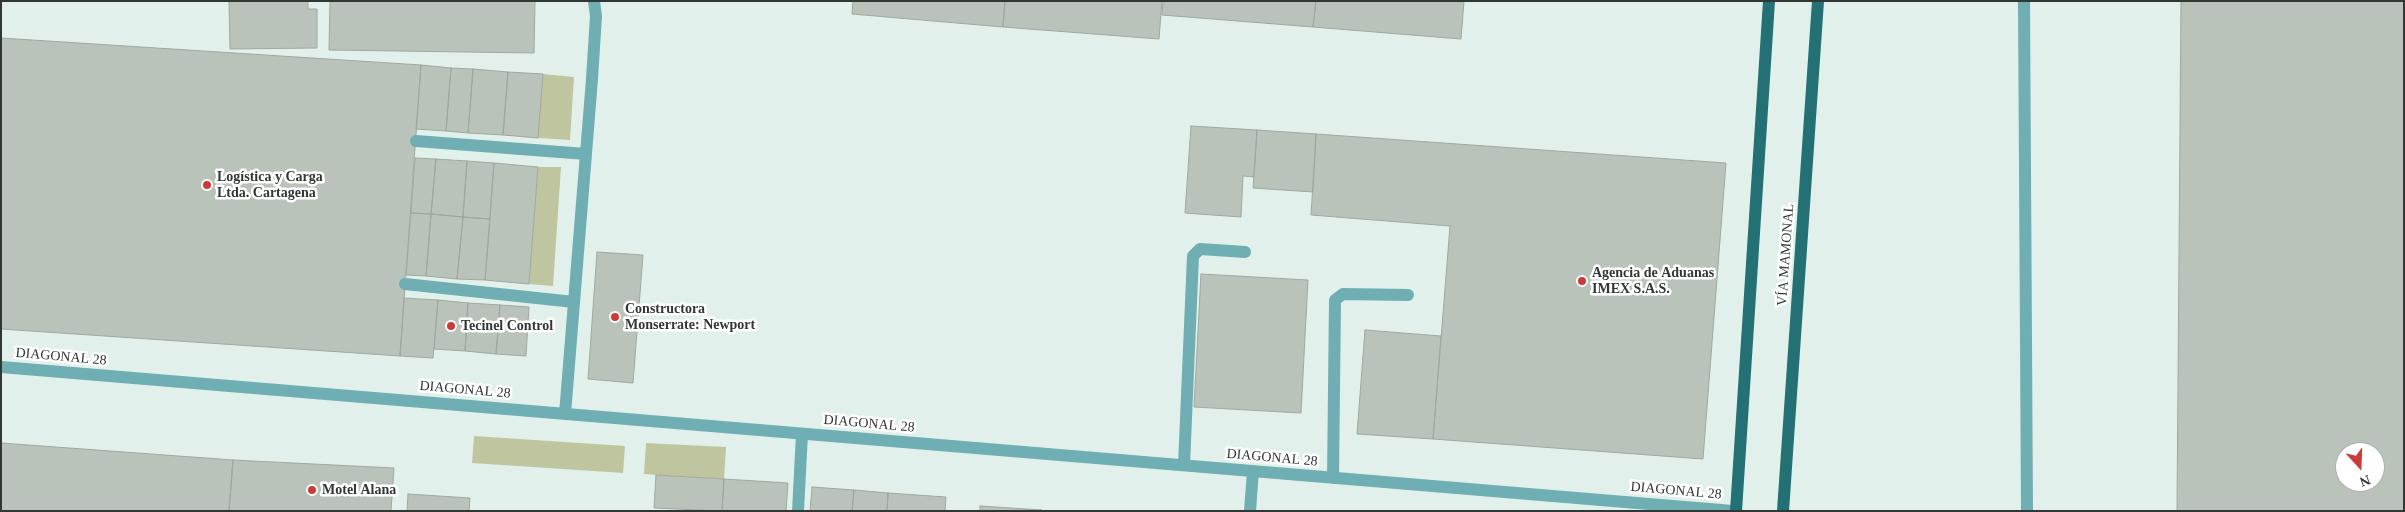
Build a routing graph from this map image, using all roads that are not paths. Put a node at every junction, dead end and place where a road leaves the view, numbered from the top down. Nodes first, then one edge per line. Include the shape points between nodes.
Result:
1 (594, 1) edge
2 (1770, 1) edge
3 (1818, 1) edge
4 (2024, 1) edge
5 (416, 141) dead end
6 (586, 154) junction
7 (1245, 252) dead end
8 (405, 284) dead end
9 (1408, 295) dead end
10 (574, 302) junction
11 (1, 367) edge
12 (565, 414) junction
13 (802, 434) junction
14 (1184, 465) junction
15 (1253, 471) junction
16 (1334, 478) junction
17 (798, 511) edge
18 (1250, 511) edge
19 (1734, 511) edge
20 (1783, 511) edge
21 (2027, 511) edge

1 - 6 street
2 - 19 main road
3 - 20 main road, VÍA MAMONAL
4 - 21 street
5 - 6 street
6 - 10 street
7 - 14 street via 1200,249 1193,256
8 - 10 street
9 - 16 street via 1342,294 1335,300
10 - 12 street
11 - 12 street, DIAGONAL 28
12 - 13 street, DIAGONAL 28
13 - 14 street, DIAGONAL 28
13 - 17 street
14 - 15 street, DIAGONAL 28
15 - 16 street, DIAGONAL 28
15 - 18 street
16 - 19 street, DIAGONAL 28

